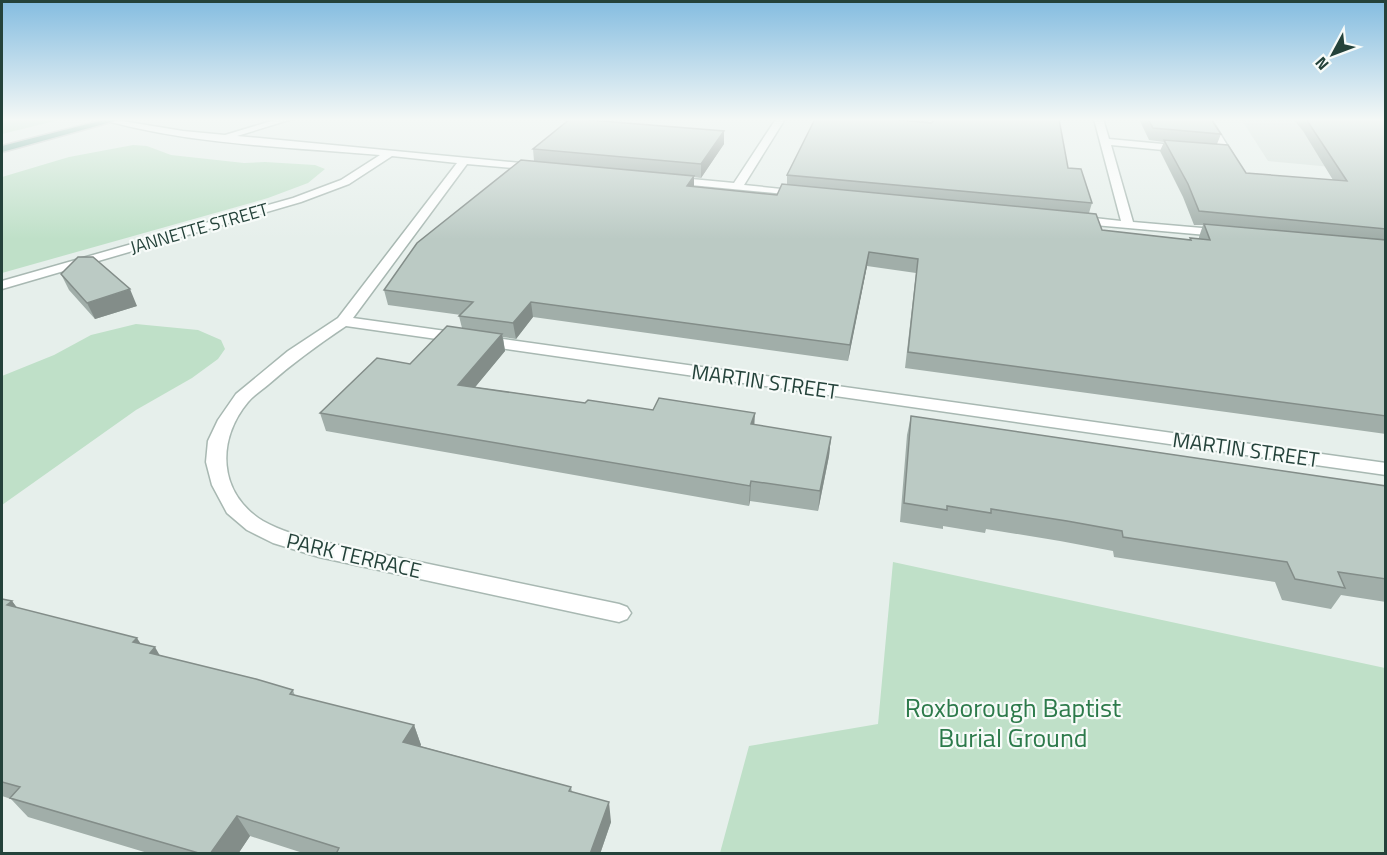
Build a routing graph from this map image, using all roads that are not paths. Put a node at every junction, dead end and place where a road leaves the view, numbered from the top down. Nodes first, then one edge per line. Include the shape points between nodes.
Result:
1 (381, 159) edge
2 (450, 159) edge
3 (755, 159) edge
4 (1110, 159) edge
5 (464, 160) junction
6 (556, 169) edge
7 (659, 179) edge
8 (737, 187) junction
9 (811, 195) edge
10 (1058, 218) edge
11 (1128, 225) junction
12 (1234, 235) edge
13 (2, 285) edge
14 (343, 321) junction
15 (1386, 469) edge
16 (618, 613) dead end

1 - 13 street, JANNETTE STREET via 345,182 297,200
2 - 5 street
3 - 8 street
4 - 11 street
5 - 6 street
5 - 14 street
7 - 8 street
8 - 9 street
10 - 11 street
11 - 12 street
14 - 15 street, MARTIN STREET
14 - 16 street, PARK TERRACE via 264,377 227,420 217,441 215,462 234,508 254,525 280,538 319,549

